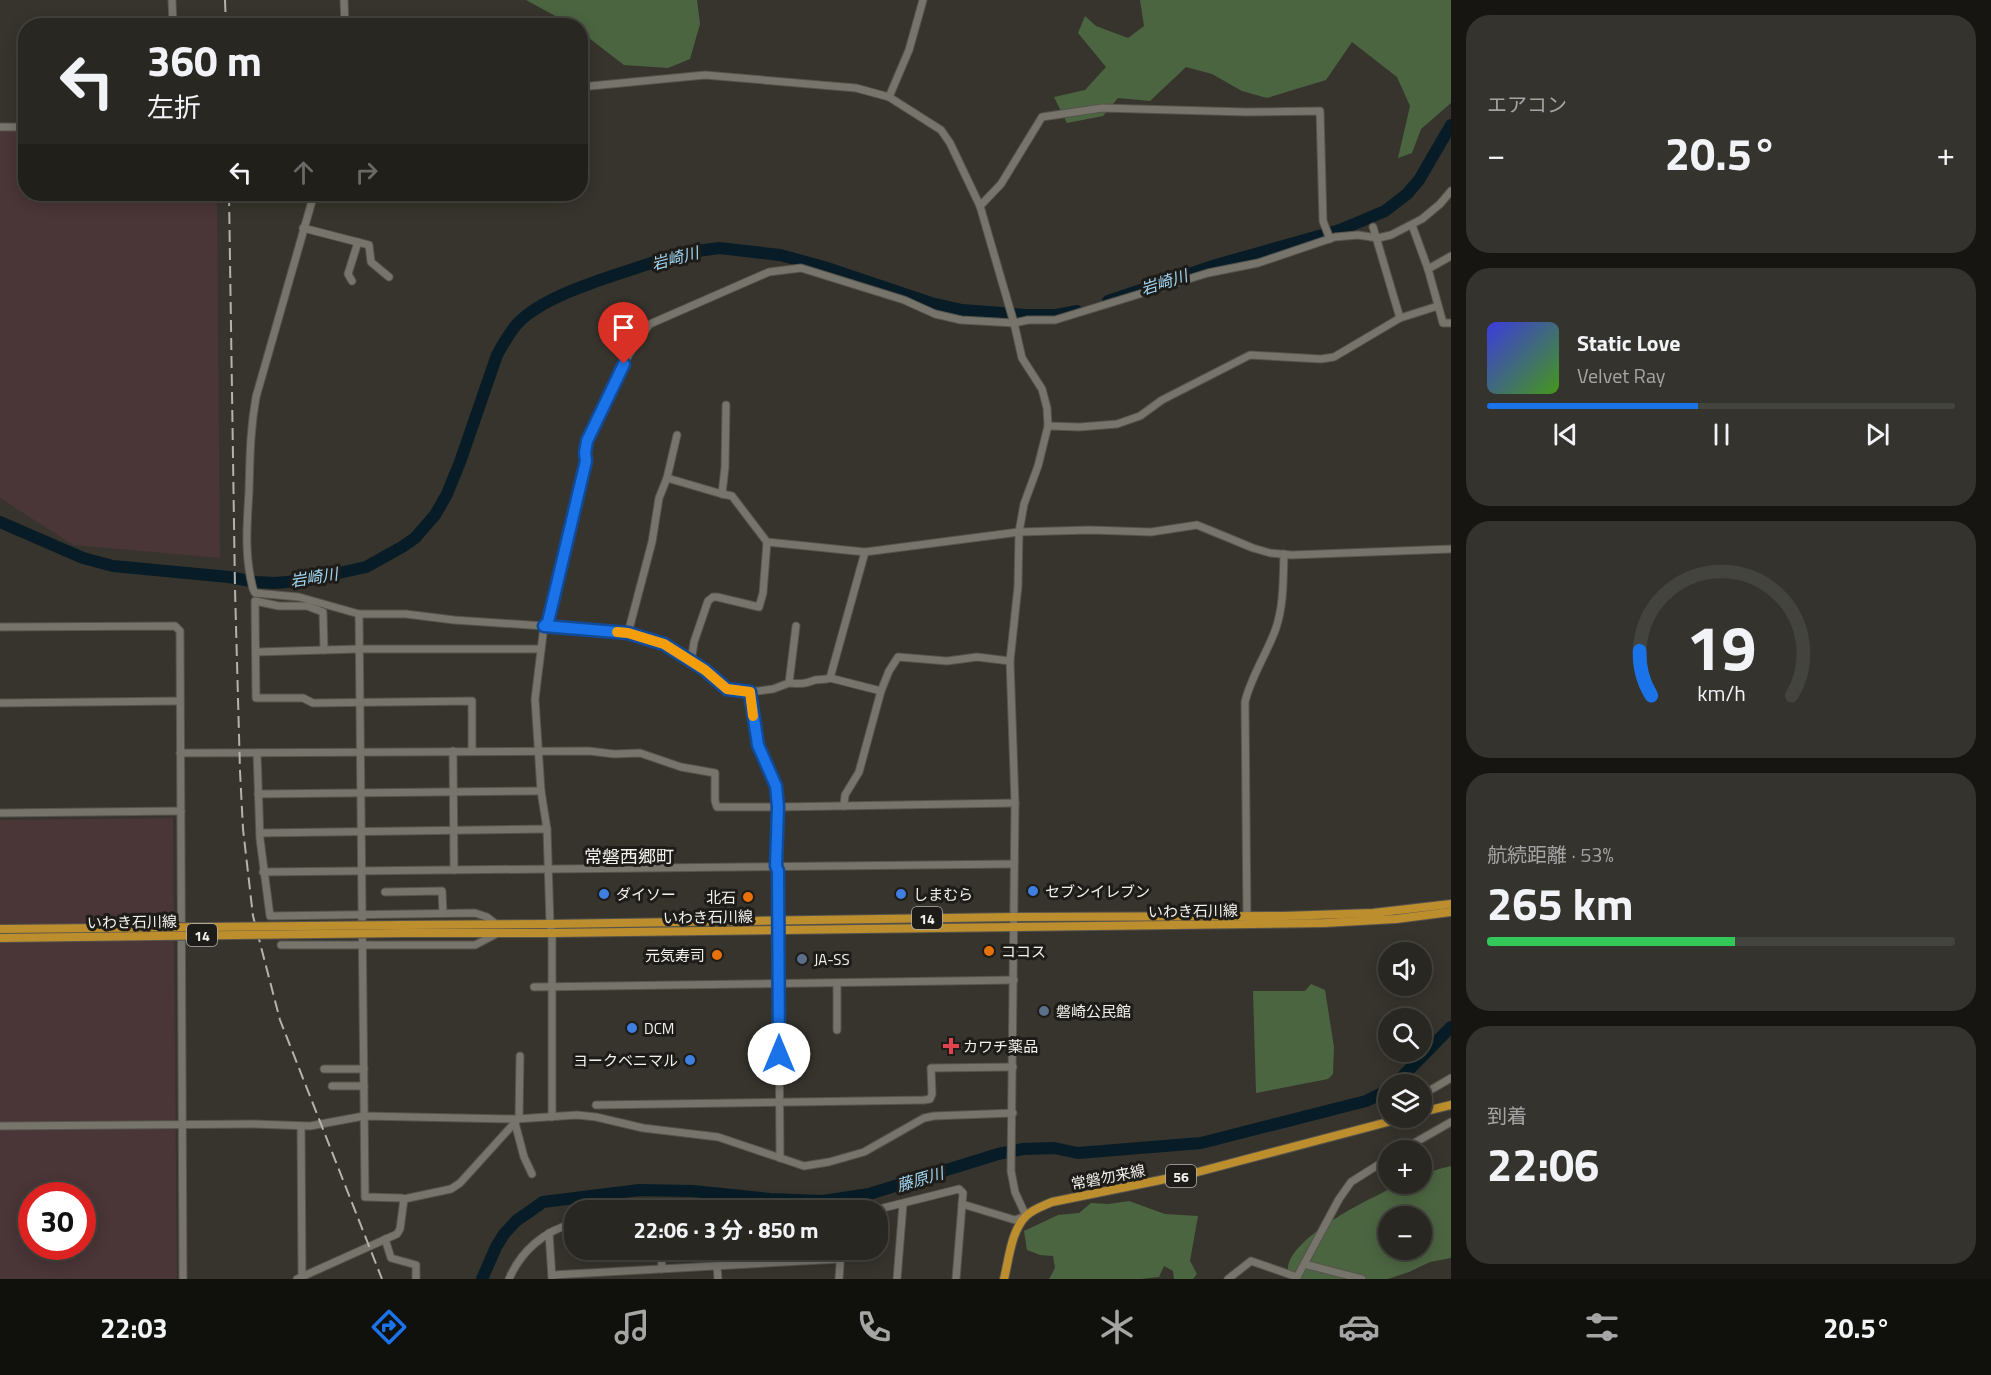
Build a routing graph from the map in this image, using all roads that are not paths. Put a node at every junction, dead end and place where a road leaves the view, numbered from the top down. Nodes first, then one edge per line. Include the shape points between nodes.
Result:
1 (172, 0) edge
2 (344, 0) edge
3 (923, 0) edge
4 (173, 18) edge
5 (345, 18) edge
6 (588, 86) edge
7 (889, 97) junction
8 (0, 127) edge
9 (18, 127) edge
10 (1451, 191) edge
11 (312, 201) edge
12 (980, 206) junction
13 (1412, 225) junction
14 (1373, 227) dead end
15 (303, 228) junction
16 (1378, 238) junction
17 (1330, 239) junction
18 (358, 242) junction
19 (1451, 256) edge
20 (1428, 269) junction
21 (389, 277) dead end
22 (352, 281) dead end
23 (1438, 306) junction
24 (1400, 318) junction
25 (1014, 321) junction
26 (1451, 323) edge
27 (726, 405) dead end
28 (1048, 426) junction
29 (677, 435) dead end
30 (667, 478) junction
31 (722, 494) junction
32 (1019, 532) junction
33 (767, 542) junction
34 (1451, 549) edge
35 (865, 552) junction
36 (1284, 554) junction
37 (359, 614) junction
38 (544, 626) junction
39 (796, 626) dead end
40 (0, 627) edge
41 (628, 633) junction
42 (359, 649) junction
43 (541, 649) junction
44 (324, 650) junction
45 (256, 652) junction
46 (1010, 661) junction
47 (691, 662) junction
48 (830, 678) junction
49 (789, 683) junction
50 (881, 691) junction
51 (750, 692) junction
52 (179, 701) junction
53 (0, 703) edge
54 (360, 703) junction
55 (472, 750) junction
56 (360, 751) junction
57 (453, 751) junction
58 (538, 751) junction
59 (180, 753) junction
60 (257, 753) junction
61 (541, 791) junction
62 (453, 792) junction
63 (360, 793) junction
64 (258, 794) junction
65 (1015, 803) junction
66 (777, 804) junction
67 (844, 806) junction
68 (181, 811) junction
69 (0, 813) edge
70 (547, 829) junction
71 (454, 830) junction
72 (361, 832) junction
73 (260, 833) junction
74 (1014, 864) junction
75 (776, 866) junction
76 (549, 869) junction
77 (454, 870) junction
78 (361, 871) junction
79 (263, 872) junction
80 (385, 892) dead end
81 (1451, 904) edge
82 (1451, 912) edge
83 (443, 913) junction
84 (362, 915) junction
85 (1014, 917) junction
86 (1247, 920) junction
87 (778, 925) junction
88 (1014, 928) junction
89 (0, 929) edge
90 (404, 929) junction
91 (498, 929) junction
92 (551, 929) junction
93 (0, 938) edge
94 (362, 944) junction
95 (281, 945) dead end
96 (1014, 980) junction
97 (779, 983) junction
98 (837, 983) junction
99 (534, 987) dead end
100 (552, 987) junction
101 (837, 1030) dead end
102 (520, 1056) dead end
103 (1013, 1067) junction
104 (324, 1069) dead end
105 (364, 1069) junction
106 (1451, 1077) edge
107 (332, 1086) dead end
108 (364, 1086) junction
109 (1432, 1089) edge
110 (779, 1102) junction
111 (1451, 1104) edge
112 (596, 1105) dead end
113 (1432, 1109) edge
114 (1012, 1113) junction
115 (364, 1116) junction
116 (552, 1117) junction
117 (517, 1120) junction
118 (1451, 1122) edge
119 (1378, 1124) edge
120 (183, 1125) junction
121 (0, 1126) edge
122 (301, 1126) junction
123 (1420, 1140) edge
124 (780, 1158) junction
125 (1378, 1165) edge
126 (532, 1174) dead end
127 (404, 1199) junction
128 (903, 1204) junction
129 (962, 1204) junction
130 (888, 1207) edge
131 (1026, 1216) junction
132 (564, 1227) edge
133 (549, 1233) junction
134 (385, 1239) junction
135 (662, 1260) edge
136 (822, 1260) edge
137 (840, 1260) edge
138 (1304, 1264) junction
139 (717, 1266) junction
140 (662, 1269) junction
141 (552, 1277) edge
142 (299, 1278) edge
143 (1297, 1278) edge
144 (183, 1279) edge
145 (416, 1279) edge
146 (508, 1279) edge
147 (718, 1279) edge
148 (839, 1279) edge
149 (897, 1279) edge
150 (956, 1279) edge
151 (1004, 1279) edge
152 (1228, 1279) edge
153 (1362, 1279) edge

1 - 4 street
2 - 5 street
3 - 7 street via 909,50
6 - 7 street via 705,75 856,88
7 - 12 street via 941,130
8 - 9 street
10 - 13 street
11 - 15 street
12 - 17 street via 1001,184 1042,117 1102,108 1320,111 1323,221
12 - 25 street
13 - 16 street
13 - 20 street
14 - 16 street
15 - 18 street
15 - 37 street via 251,423 246,555 255,593 299,597
16 - 17 street via 1344,235
16 - 24 street
17 - 25 street via 1075,315 1055,320
18 - 21 street via 369,245 371,262
18 - 22 street via 348,274
19 - 20 street
20 - 23 street
23 - 24 street
23 - 26 street via 1443,323
24 - 28 street via 1334,357 1250,355 1162,400 1140,416 1117,424
25 - 28 street via 1022,358 1042,389
25 - 38 street via 961,320 935,314 904,300 801,268 769,272 650,324 624,364 587,441 586,461
27 - 31 street
28 - 32 street
29 - 30 street
30 - 31 street
30 - 41 street
31 - 33 street via 732,496
32 - 35 street
32 - 36 street via 1151,532 1197,525 1253,549
32 - 46 street
33 - 35 street
33 - 47 street via 759,607 717,597 708,601
34 - 36 street
35 - 48 street
36 - 86 street via 1283,603 1245,702
37 - 38 street via 406,614
37 - 42 street
38 - 41 street
38 - 43 street
39 - 49 street
40 - 52 street via 175,626 180,631
41 - 47 street via 664,644
42 - 43 street
42 - 44 street
42 - 54 street
43 - 58 street via 535,699
44 - 45 street
44 - 45 street via 323,612 307,606 255,601
45 - 54 street via 256,698
46 - 50 street via 898,657
46 - 65 street
47 - 51 street via 727,689
48 - 49 street via 808,685
48 - 50 street
49 - 51 street
50 - 67 street
51 - 66 street via 758,745 776,786
52 - 53 street
52 - 59 street
54 - 55 street via 472,701
54 - 56 street
55 - 57 street
55 - 58 street
56 - 57 street
56 - 60 street
56 - 63 street
57 - 62 street
58 - 61 street
58 - 66 street via 640,753 715,773 716,804
59 - 60 street
59 - 68 street
60 - 64 street
61 - 62 street
61 - 70 street
62 - 63 street
62 - 71 street
63 - 64 street
63 - 72 street
64 - 73 street
65 - 67 street
65 - 74 street
66 - 67 street
66 - 75 street
68 - 69 street
68 - 120 street
70 - 71 street
70 - 76 street
71 - 72 street
71 - 77 street
72 - 73 street
72 - 78 street
73 - 79 street
74 - 75 street
74 - 85 street
75 - 76 street
75 - 87 street
76 - 77 street
76 - 92 street
77 - 78 street
78 - 79 street
78 - 84 street
79 - 84 street via 270,916
80 - 83 street via 442,891
81 - 86 main road, いわき石川線 / 14
82 - 86 main road, いわき石川線 / 14 via 1360,922
83 - 84 street
83 - 91 street via 475,913 487,917
84 - 94 street
85 - 86 main road, いわき石川線 / 14
85 - 87 main road, いわき石川線 / 14
85 - 88 street
86 - 88 main road, いわき石川線 / 14
87 - 88 main road, いわき石川線 / 14
87 - 92 main road, いわき石川線 / 14
87 - 97 street
88 - 96 street
89 - 90 main road, いわき石川線 / 14, bridge
90 - 91 main road, いわき石川線 / 14
90 - 93 main road, いわき石川線 / 14, bridge
91 - 92 main road, いわき石川線 / 14
91 - 94 street via 475,945
92 - 100 street
94 - 95 street
94 - 105 street
96 - 98 street
96 - 103 street
97 - 98 street
97 - 100 street
97 - 110 street
98 - 101 street
99 - 100 street
100 - 116 street
102 - 117 street
103 - 110 street via 931,1068 932,1094 924,1100
103 - 114 street
104 - 105 street
105 - 108 street
106 - 109 street
107 - 108 street
108 - 115 street
110 - 112 street
110 - 124 street
111 - 113 main road
114 - 124 street via 924,1118 864,1152 815,1165 804,1166
114 - 131 street via 1011,1171
115 - 117 street
115 - 122 street
115 - 127 street via 365,1197
116 - 117 street
116 - 124 street via 596,1117 643,1128 718,1137
117 - 126 street via 524,1157
117 - 127 street via 457,1186
118 - 123 street
119 - 131 main road, 常磐勿来線 / 56 via 1190,1174 1052,1202
120 - 121 street
120 - 122 street
120 - 144 street
122 - 142 street
125 - 138 street via 1351,1182
127 - 134 street via 400,1229
128 - 129 street via 959,1190 963,1193
128 - 130 street
128 - 149 street
129 - 131 street via 1015,1220
129 - 150 street
131 - 151 main road via 1015,1234
132 - 133 street
133 - 141 street
133 - 146 street via 531,1246
134 - 142 street
134 - 145 street via 391,1258 416,1265
135 - 140 street
136 - 139 street
137 - 148 street
138 - 143 street
138 - 153 street
139 - 140 street
139 - 147 street
140 - 141 street
143 - 152 street via 1251,1261

